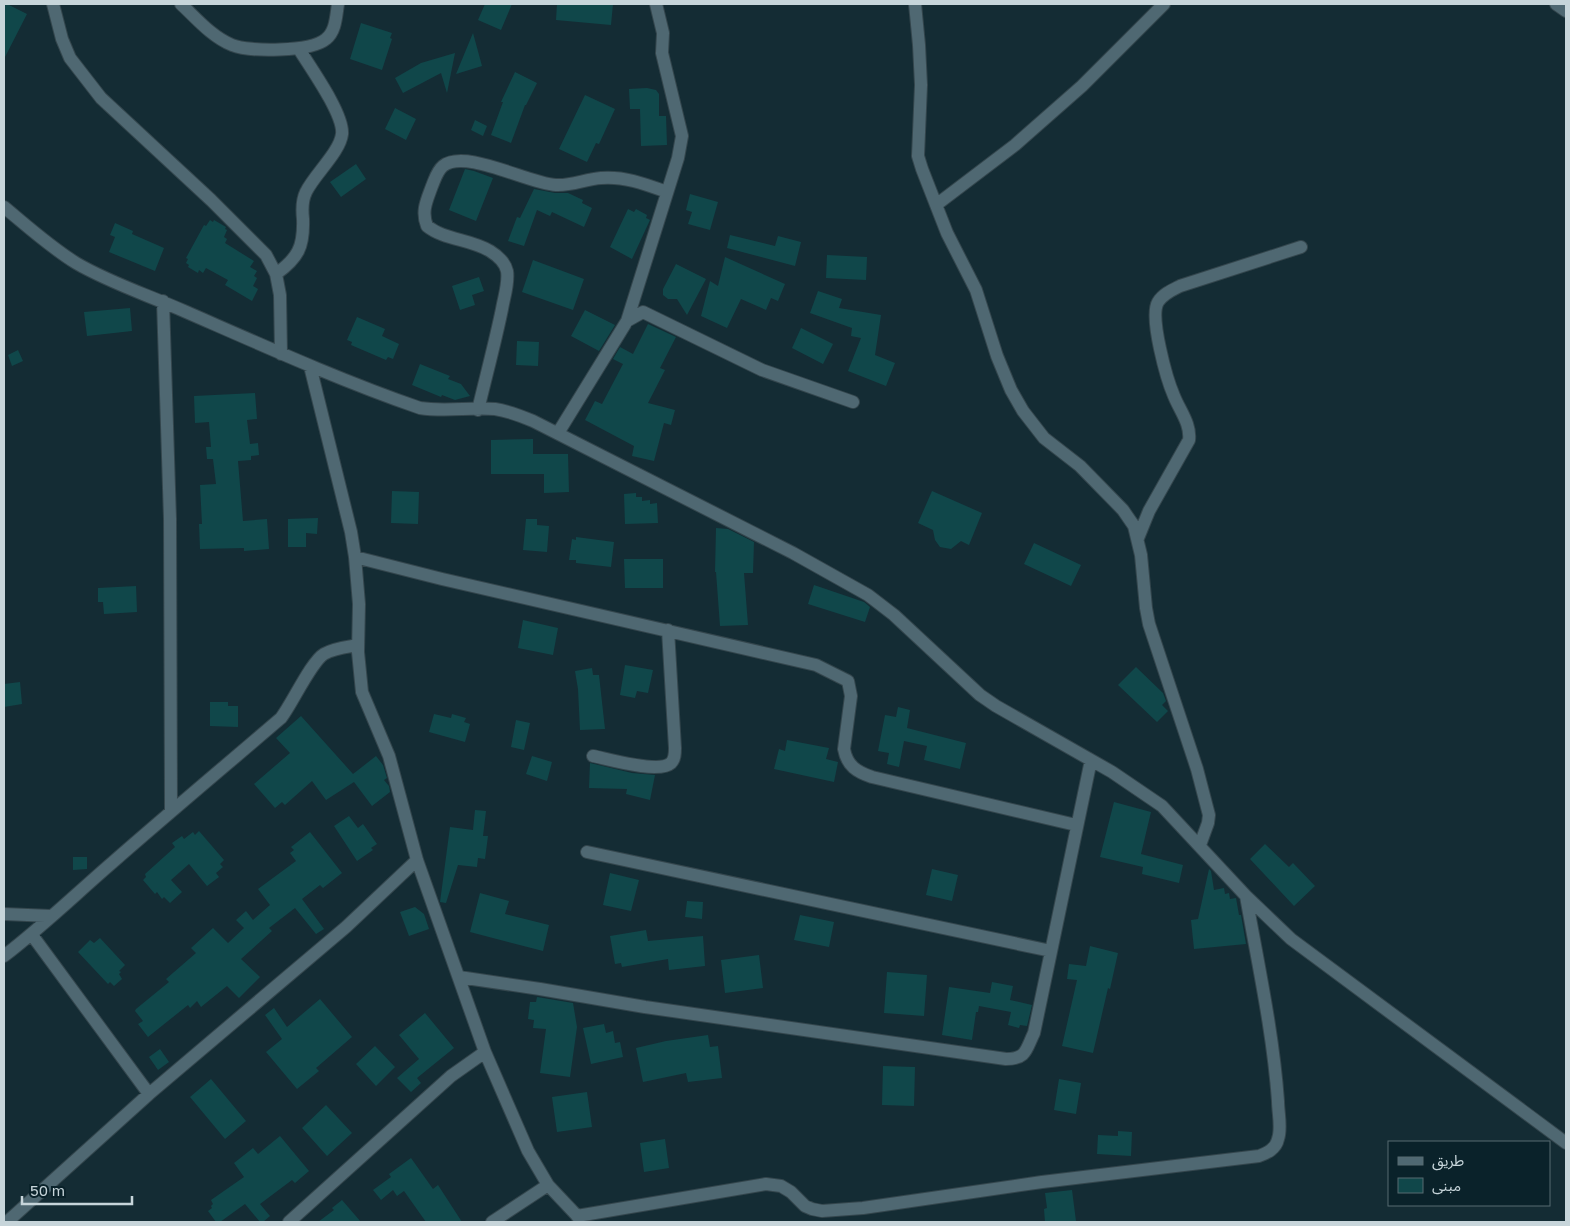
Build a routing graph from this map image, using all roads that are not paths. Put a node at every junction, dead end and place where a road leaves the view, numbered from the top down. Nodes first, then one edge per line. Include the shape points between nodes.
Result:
1 (53, 4) edge
2 (181, 4) edge
3 (338, 4) edge
4 (656, 4) edge
5 (915, 4) edge
6 (1164, 4) edge
7 (1556, 4) edge
8 (1566, 11) edge
9 (299, 49) junction
10 (667, 192) junction
11 (936, 205) junction
12 (4, 207) edge
13 (1301, 247) dead end
14 (276, 274) junction
15 (163, 302) junction
16 (627, 321) junction
17 (281, 354) junction
18 (310, 366) junction
19 (853, 402) dead end
20 (478, 410) junction
21 (558, 434) junction
22 (1138, 538) junction
23 (355, 556) junction
24 (668, 630) junction
25 (358, 645) junction
26 (593, 756) dead end
27 (1091, 760) junction
28 (171, 811) junction
29 (1076, 825) junction
30 (1200, 845) junction
31 (587, 852) dead end
32 (416, 860) junction
33 (1246, 896) junction
34 (4, 914) edge
35 (51, 916) junction
36 (32, 935) junction
37 (1051, 951) junction
38 (4, 956) edge
39 (459, 977) junction
40 (485, 1052) junction
41 (149, 1094) junction
42 (1566, 1143) edge
43 (548, 1185) junction
44 (580, 1219) edge
45 (7, 1222) edge
46 (289, 1222) edge
47 (492, 1222) edge

1 - 14 street via 70,58 89,84 252,240
2 - 9 street via 232,45
3 - 9 street via 335,22 325,40 316,46
4 - 10 street via 664,33 662,53 682,136
5 - 11 street via 921,85 918,156
6 - 11 street via 1082,86 1015,145
7 - 8 street
9 - 14 street via 327,94 342,134 334,153 305,194 303,232 298,251 291,263
10 - 16 street
10 - 20 street via 620,178 554,185 456,160 439,170 423,212 427,226 488,250 499,257 507,270 497,333
11 - 22 street via 976,290 997,356 1023,411 1044,438 1080,466 1123,510
12 - 15 street via 76,263
13 - 22 street via 1180,286 1157,303 1155,316 1160,348 1173,395 1190,432 1189,440
14 - 17 street via 280,295
15 - 17 street
15 - 28 street via 170,519
16 - 19 street via 643,312 762,370
16 - 21 street
17 - 18 street
18 - 20 street via 420,408
18 - 23 street
20 - 21 street via 511,412
21 - 27 street via 793,553 868,595 980,695
22 - 30 street via 1149,624 1209,815
23 - 24 street
23 - 25 street
24 - 26 street via 673,760 659,767
24 - 29 street via 816,665 844,678 848,681 851,696 845,756 858,772
25 - 28 street via 332,651 319,658 281,718
25 - 32 street via 362,692 389,756
27 - 29 street
27 - 30 street via 1162,806
28 - 35 street
29 - 37 street
30 - 33 street
31 - 37 street
32 - 39 street
32 - 41 street via 346,927
33 - 42 street via 1291,939
33 - 44 street via 1268,1017 1277,1091 1280,1131 1274,1148 1266,1154 822,1211 805,1206 781,1186 766,1184
34 - 35 street
35 - 36 street
36 - 38 street
36 - 41 street
37 - 39 street via 1034,1033 1024,1055 1017,1059 645,1007
39 - 40 street
40 - 43 street via 528,1151
40 - 46 street via 451,1076
41 - 45 street
43 - 44 street
43 - 47 street

